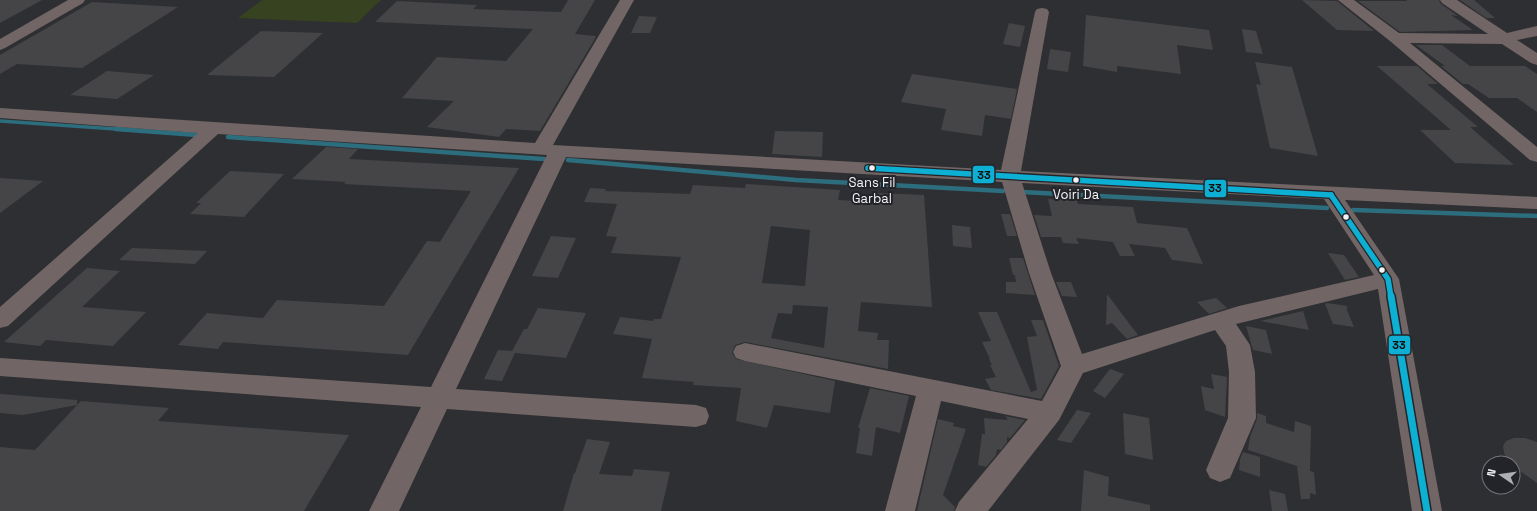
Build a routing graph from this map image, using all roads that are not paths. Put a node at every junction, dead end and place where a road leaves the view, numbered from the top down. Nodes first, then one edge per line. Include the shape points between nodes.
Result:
1 (78, 0) edge
2 (627, 0) edge
3 (1345, 0) edge
4 (1447, 0) edge
5 (1042, 12) dead end
6 (1537, 32) edge
7 (1395, 38) junction
8 (1506, 39) junction
9 (0, 45) edge
10 (1537, 60) edge
11 (0, 113) edge
12 (213, 129) junction
13 (550, 150) junction
14 (1537, 156) edge
15 (1010, 176) junction
16 (1331, 195) junction
17 (1537, 203) edge
18 (1388, 279) junction
19 (0, 320) edge
20 (1221, 321) junction
21 (745, 352) dead end
22 (1074, 366) junction
23 (0, 367) edge
24 (931, 389) junction
25 (439, 398) junction
26 (1049, 413) junction
27 (696, 416) dead end
28 (1220, 470) dead end
29 (384, 511) edge
30 (900, 511) edge
31 (970, 511) edge
32 (1427, 511) edge

1 - 9 street
2 - 13 street
3 - 7 street
4 - 8 street
5 - 15 street
6 - 8 street
7 - 8 street
7 - 14 street
8 - 10 street
11 - 12 street
12 - 13 street
12 - 19 street
13 - 15 street
13 - 25 street
15 - 16 street
15 - 22 street via 1040,273
16 - 17 street
16 - 18 street
18 - 20 street via 1239,314
18 - 32 street
20 - 22 street
20 - 28 street via 1238,345 1242,372 1242,418
21 - 24 street
22 - 26 street
23 - 25 street
24 - 26 street
24 - 30 street
25 - 27 street
25 - 29 street
26 - 31 street

